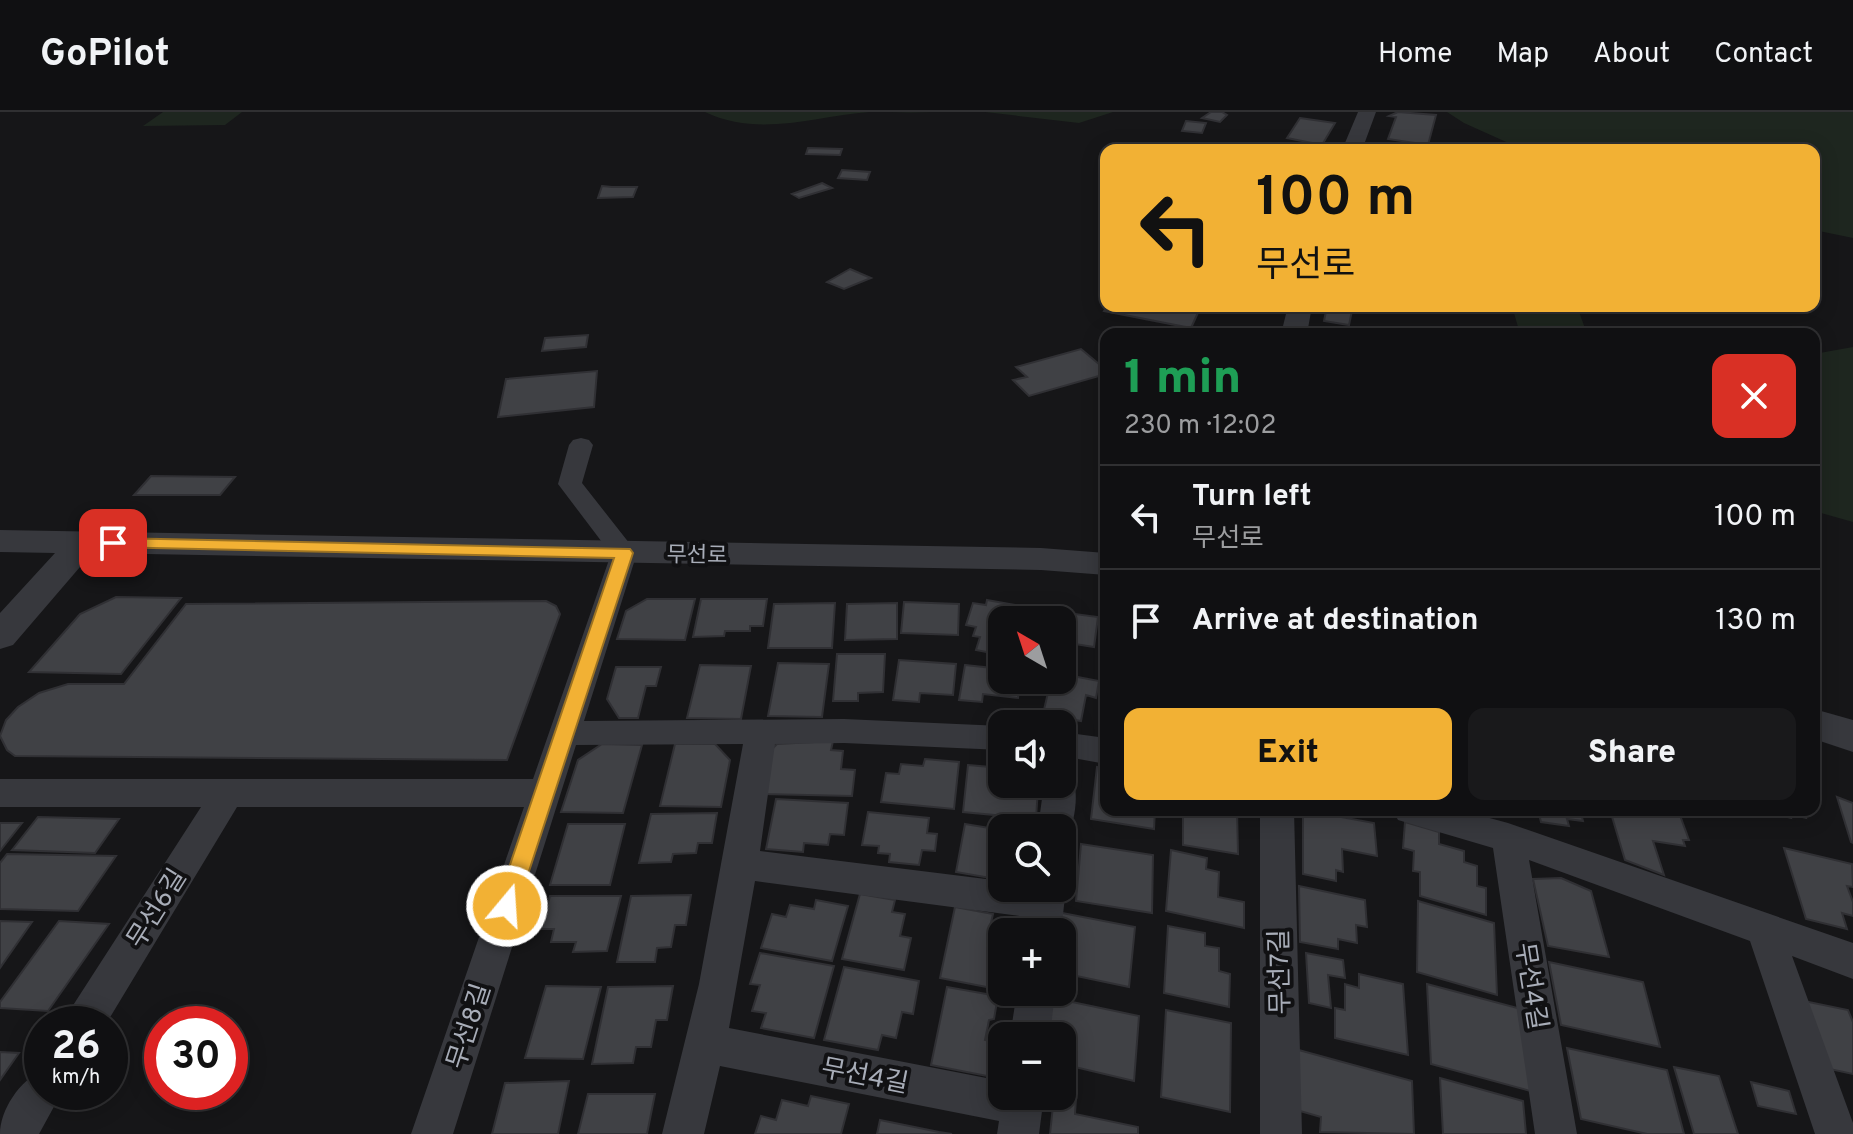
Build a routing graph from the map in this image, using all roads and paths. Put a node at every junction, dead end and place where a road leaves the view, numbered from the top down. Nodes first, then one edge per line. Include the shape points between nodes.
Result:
1 (1367, 112) edge
2 (1354, 144) edge
3 (581, 445) dead end
4 (0, 541) edge
5 (83, 543) junction
6 (624, 553) junction
7 (1100, 564) edge
8 (0, 636) edge
9 (1820, 726) edge
10 (761, 731) junction
11 (565, 733) junction
12 (1853, 736) edge
13 (988, 737) edge
14 (1100, 751) edge
15 (1076, 752) edge
16 (228, 792) junction
17 (0, 793) edge
18 (545, 793) junction
19 (1277, 816) edge
20 (1431, 816) edge
21 (1508, 838) junction
22 (741, 864) junction
23 (1046, 908) edge
24 (1764, 929) junction
25 (1853, 961) edge
26 (95, 1006) edge
27 (708, 1044) junction
28 (30, 1110) edge
29 (1021, 1112) edge
30 (15, 1134) edge
31 (432, 1134) edge
32 (683, 1134) edge
33 (1281, 1134) edge
34 (1556, 1134) edge
35 (1836, 1134) edge

1 - 2 street
3 - 6 street via 570,484
4 - 5 street, 무선로
5 - 6 street, 무선로
5 - 8 street
6 - 7 street, 무선로
6 - 11 street, 무선8길
9 - 12 street
10 - 11 street
10 - 13 street
10 - 22 street
11 - 18 street, 무선8길
14 - 15 street
16 - 17 street
16 - 18 street
16 - 26 street, 무선6길
18 - 31 street, 무선8길
19 - 33 street, 무선7길
20 - 21 street
21 - 24 street
21 - 34 street, 무선4길
22 - 23 street
22 - 27 street
24 - 25 street
24 - 35 street
27 - 29 street, 무선4길
27 - 32 street
28 - 30 street

